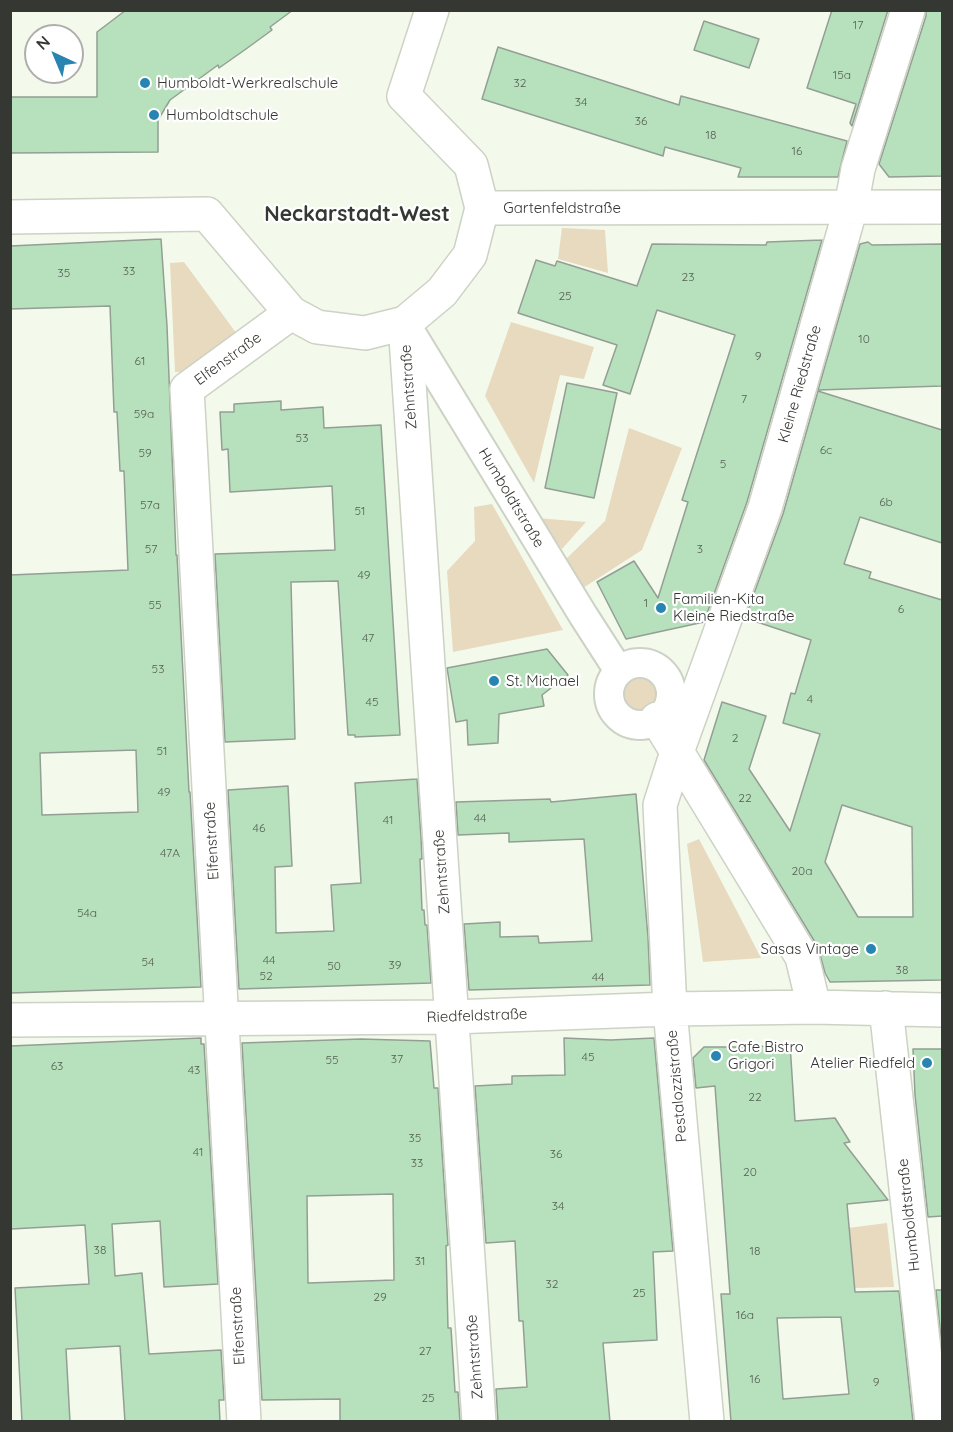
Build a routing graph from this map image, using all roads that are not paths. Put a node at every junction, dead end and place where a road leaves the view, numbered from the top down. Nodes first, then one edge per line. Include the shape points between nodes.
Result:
1 (432, 10) edge
2 (908, 10) edge
3 (851, 207) junction
4 (942, 207) edge
5 (482, 208) junction
6 (10, 217) edge
7 (291, 313) junction
8 (405, 323) junction
9 (619, 672) junction
10 (657, 719) junction
11 (677, 752) junction
12 (814, 1007) junction
13 (886, 1008) junction
14 (670, 1009) junction
15 (942, 1010) edge
16 (452, 1017) junction
17 (222, 1019) junction
18 (10, 1020) edge
19 (244, 1422) edge
20 (479, 1422) edge
21 (707, 1422) edge
22 (932, 1422) edge

1 - 5 street via 404,96 471,165
2 - 3 street, Kleine Riedstraße via 858,169
3 - 4 street, Gartenfeldstraße
3 - 5 street, Gartenfeldstraße
3 - 11 street, Kleine Riedstraße via 765,508
5 - 8 street, Gartenfeldstraße via 470,255 442,292
6 - 7 street, Gartenfeldstraße via 207,214
7 - 8 street, Gartenfeldstraße via 317,327 365,333
7 - 17 street, Elfenstraße via 187,389
8 - 9 street, Humboldtstraße
8 - 16 street, Zehntstraße
9 - 10 street via 609,695 616,714 633,724 643,725
9 - 10 street via 641,663 660,670 671,688 671,699 668,709
10 - 11 street
11 - 12 street via 802,957
11 - 14 street, Pestalozzistraße via 660,805
12 - 13 street, Riedfeldstraße
12 - 14 street, Riedfeldstraße
13 - 15 street, Riedfeldstraße
13 - 22 street, Humboldtstraße
14 - 16 street, Riedfeldstraße
14 - 21 street, Pestalozzistraße
16 - 17 street, Riedfeldstraße
16 - 20 street, Zehntstraße
17 - 18 street, Riedfeldstraße
17 - 19 street, Elfenstraße

